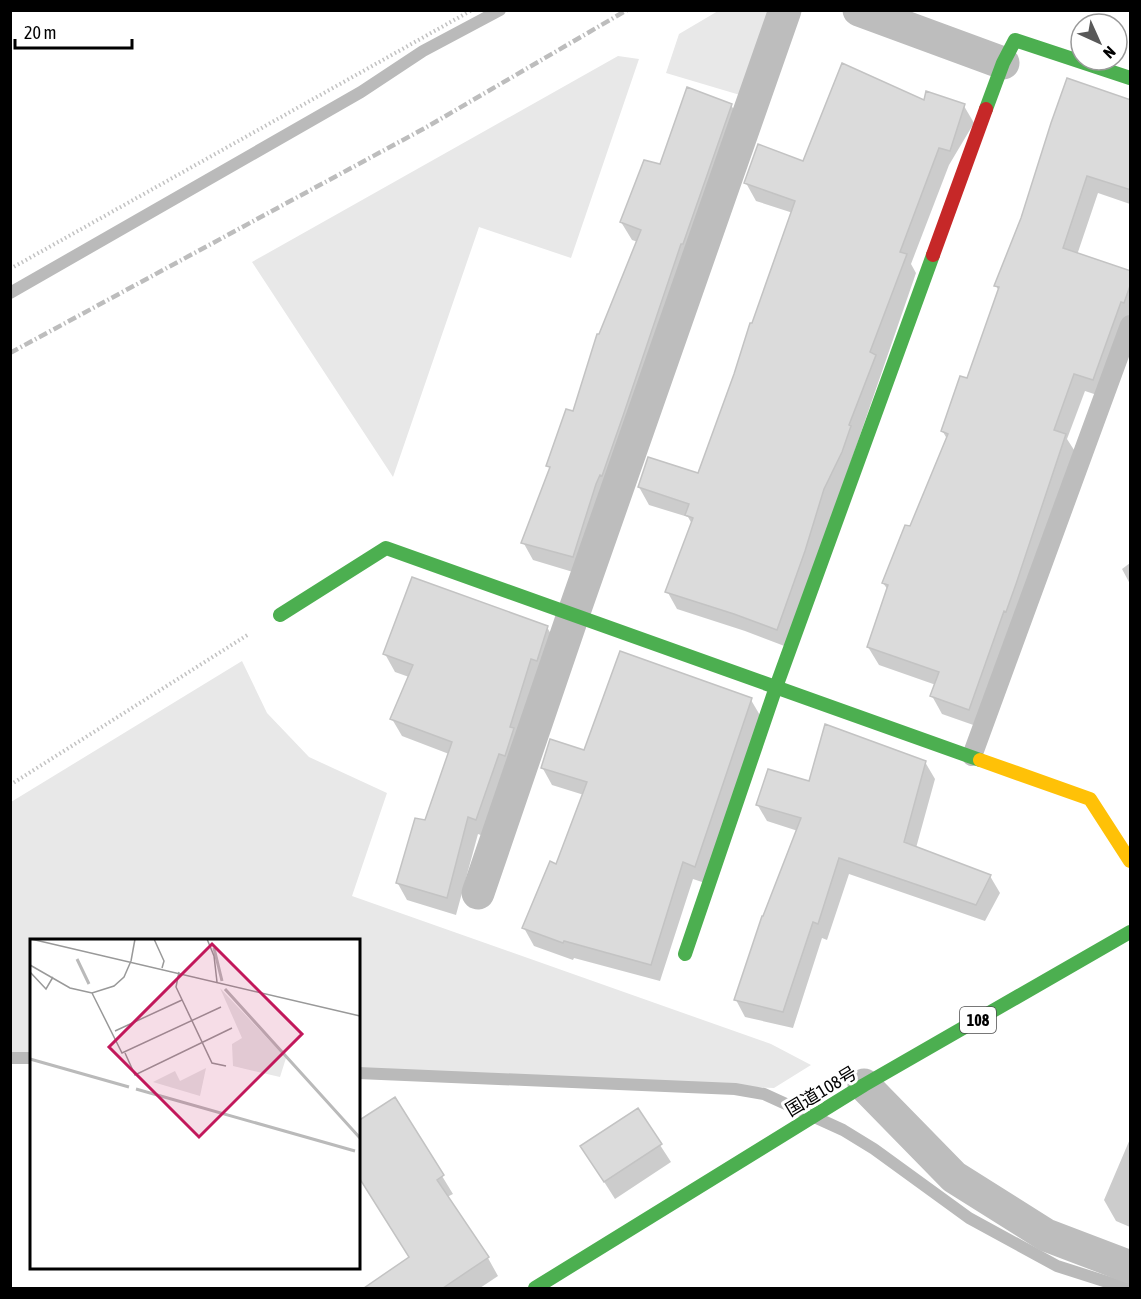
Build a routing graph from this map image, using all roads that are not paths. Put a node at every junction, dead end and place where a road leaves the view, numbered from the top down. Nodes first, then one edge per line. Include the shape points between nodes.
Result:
1 (785, 10) edge
2 (859, 10) edge
3 (1003, 63) junction
4 (1131, 78) edge
5 (1131, 325) edge
6 (280, 615) road end
7 (573, 615) junction
8 (776, 687) junction
9 (972, 756) junction
10 (1131, 861) edge
11 (478, 893) dead end
12 (1131, 932) edge
13 (685, 954) dead end
14 (864, 1085) junction
15 (1131, 1267) edge
16 (535, 1288) edge

1 - 7 street
2 - 3 street
3 - 4 main road via 1015,40
3 - 8 main road
5 - 9 lane
6 - 7 main road via 386,548
7 - 8 main road
7 - 11 street
8 - 9 main road
8 - 13 main road
9 - 10 main road via 1090,799
12 - 14 main road, 国道108号 / 108
14 - 15 street via 954,1177 1046,1235
14 - 16 main road, 国道108号 / 108

